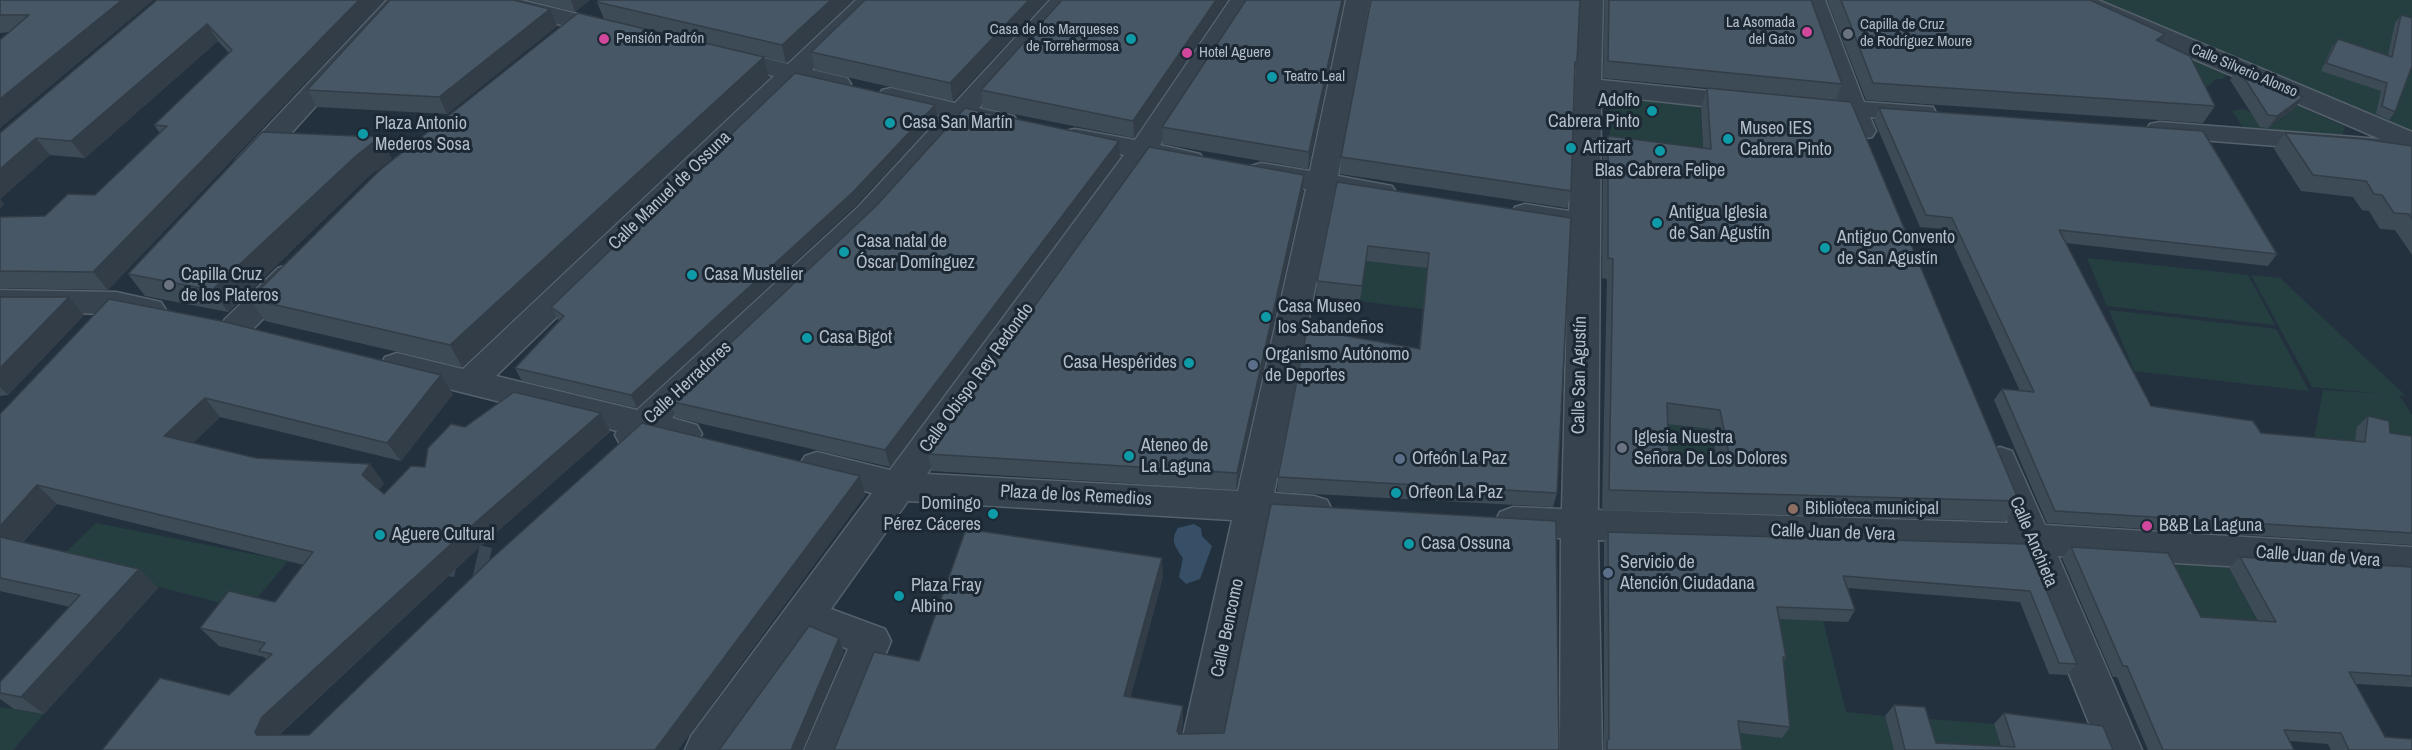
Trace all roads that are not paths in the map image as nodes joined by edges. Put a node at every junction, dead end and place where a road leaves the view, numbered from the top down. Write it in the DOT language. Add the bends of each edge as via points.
graph roads {
  1 [pos="400,0"];
  2 [pos="491,0"];
  3 [pos="870,0"];
  4 [pos="1063,0"];
  5 [pos="1242,0"];
  6 [pos="1358,0"];
  7 [pos="1591,0"];
  8 [pos="1813,0"];
  9 [pos="2077,0"];
  10 [pos="589,15"];
  11 [pos="634,36"];
  12 [pos="554,44"];
  13 [pos="702,52"];
  14 [pos="794,73"];
  15 [pos="1587,86"];
  16 [pos="1854,111"];
  17 [pos="961,113"];
  18 [pos="1951,115"];
  19 [pos="2356,119"];
  20 [pos="2138,128"];
  21 [pos="2366,145"];
  22 [pos="1142,151"];
  23 [pos="2411,151"];
  24 [pos="1872,154"];
  25 [pos="1322,183"];
  26 [pos="228,186"];
  27 [pos="1405,195"];
  28 [pos="1499,210"];
  29 [pos="1582,223"];
  30 [pos="304,259"];
  31 [pos="140,278"];
  32 [pos="0,301"];
  33 [pos="117,303"];
  34 [pos="236,327"];
  35 [pos="269,335"];
  36 [pos="86,336"];
  37 [pos="370,358"];
  38 [pos="470,382"];
  39 [pos="644,424"];
  40 [pos="1989,437"];
  41 [pos="713,441"];
  42 [pos="609,456"];
  43 [pos="783,458"];
  44 [pos="899,486"];
  45 [pos="1254,507"];
  46 [pos="1347,512"];
  47 [pos="1486,520"];
  48 [pos="1578,526"];
  49 [pos="2032,539"];
  50 [pos="2412,562"];
  51 [pos="803,615"];
  52 [pos="706,750"];
  53 [pos="825,750"];
  54 [pos="1201,750"];
  55 [pos="1581,750"];
  56 [pos="2121,750"];
  1 -- 26 [label="street"];
  2 -- 10 [label="street"];
  3 -- 14 [label="street, Calle Manuel de Ossuna"];
  4 -- 17 [label="street, Calle Herradores"];
  5 -- 22 [label="street, Calle Obispo Rey Redondo"];
  6 -- 25 [label="street, Calle Bencomo"];
  7 -- 15 [label="street, Calle San Agustín"];
  8 -- 16 [label="street"];
  9 -- 19 [label="street, Calle Silverio Alonso"];
  10 -- 11 [label="street"];
  10 -- 12 [label="street"];
  13 -- 14 [label="street"];
  14 -- 17 [label="street"];
  14 -- 38 [label="street, Calle Manuel de Ossuna"];
  15 -- 16 [label="street"];
  15 -- 29 [label="street, Calle San Agustín"];
  16 -- 18 [label="street"];
  16 -- 24 [label="street"];
  17 -- 22 [label="street"];
  17 -- 39 [label="street, Calle Herradores" via="868,214"];
  19 -- 21 [label="street"];
  19 -- 23 [label="street, Calle Silverio Alonso"];
  20 -- 21 [label="street"];
  21 -- 23 [label="street"];
  22 -- 25 [label="street"];
  22 -- 44 [label="street, Calle Obispo Rey Redondo"];
  25 -- 27 [label="street"];
  25 -- 45 [label="street, Calle Bencomo"];
  28 -- 29 [label="street"];
  29 -- 48 [label="street, Calle San Agustín"];
  30 -- 34 [label="street"];
  31 -- 33 [label="street"];
  32 -- 33 [label="street"];
  33 -- 34 [label="street"];
  33 -- 36 [label="street"];
  34 -- 35 [label="street"];
  37 -- 38 [label="street"];
  38 -- 39 [label="street"];
  39 -- 41 [label="street"];
  39 -- 42 [label="street, Calle Herradores"];
  40 -- 49 [label="street, Calle Anchieta"];
  43 -- 44 [label="street, Plaza de los Remedios"];
  44 -- 45 [label="street, Plaza de los Remedios"];
  44 -- 51 [label="street, Calle Obispo Rey Redondo"];
  45 -- 46 [label="street"];
  45 -- 54 [label="street, Calle Bencomo"];
  47 -- 48 [label="street, Calle Juan de Vera"];
  48 -- 49 [label="street, Calle Juan de Vera"];
  48 -- 55 [label="street, Calle San Agustín"];
  49 -- 50 [label="street, Calle Juan de Vera"];
  49 -- 56 [label="street, Calle Anchieta"];
  51 -- 52 [label="street, Calle Obispo Rey Redondo"];
  51 -- 53 [label="street" via="871,641"];
}
